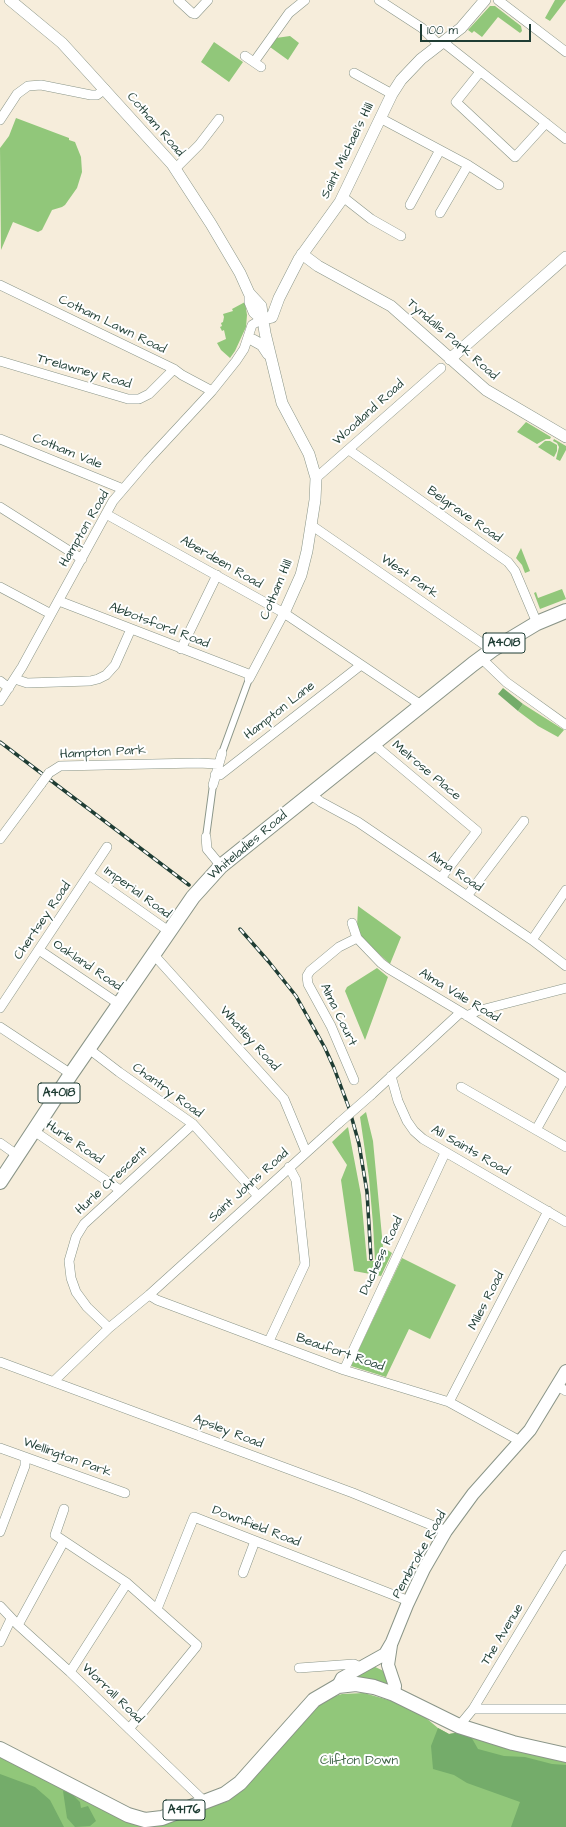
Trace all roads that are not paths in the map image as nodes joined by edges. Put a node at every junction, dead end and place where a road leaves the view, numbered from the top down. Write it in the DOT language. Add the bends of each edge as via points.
graph roads {
  1 [pos="10,0"];
  2 [pos="178,0"];
  3 [pos="208,0"];
  4 [pos="305,0"];
  5 [pos="379,0"];
  6 [pos="485,0"];
  7 [pos="498,0"];
  8 [pos="441,43"];
  9 [pos="566,52"];
  10 [pos="245,56"];
  11 [pos="480,72"];
  12 [pos="354,73"];
  13 [pos="105,89"];
  14 [pos="392,94"];
  15 [pos="380,118"];
  16 [pos="0,120"];
  17 [pos="218,123"];
  18 [pos="546,123"];
  19 [pos="566,139"];
  20 [pos="440,150"];
  21 [pos="468,165"];
  22 [pos="175,169"];
  23 [pos="499,185"];
  24 [pos="343,197"];
  25 [pos="410,205"];
  26 [pos="440,213"];
  27 [pos="401,236"];
  28 [pos="300,256"];
  29 [pos="564,263"];
  30 [pos="0,284"];
  31 [pos="262,319"];
  32 [pos="253,340"];
  33 [pos="244,349"];
  34 [pos="450,359"];
  35 [pos="0,361"];
  36 [pos="271,362"];
  37 [pos="441,368"];
  38 [pos="174,369"];
  39 [pos="212,391"];
  40 [pos="566,437"];
  41 [pos="0,439"];
  42 [pos="349,450"];
  43 [pos="316,478"];
  44 [pos="123,489"];
  45 [pos="0,507"];
  46 [pos="106,514"];
  47 [pos="311,525"];
  48 [pos="82,559"];
  49 [pos="217,575"];
  50 [pos="0,587"];
  51 [pos="59,601"];
  52 [pos="566,611"];
  53 [pos="284,613"];
  54 [pos="51,614"];
  55 [pos="537,623"];
  56 [pos="131,629"];
  57 [pos="181,649"];
  58 [pos="492,650"];
  59 [pos="481,658"];
  60 [pos="361,665"];
  61 [pos="250,677"];
  62 [pos="15,679"];
  63 [pos="0,681"];
  64 [pos="9,688"];
  65 [pos="0,700"];
  66 [pos="421,705"];
  67 [pos="566,726"];
  68 [pos="372,743"];
  69 [pos="222,753"];
  70 [pos="218,764"];
  71 [pos="215,775"];
  72 [pos="213,785"];
  73 [pos="313,791"];
  74 [pos="524,822"];
  75 [pos="206,837"];
  76 [pos="0,839"];
  77 [pos="107,847"];
  78 [pos="221,866"];
  79 [pos="89,874"];
  80 [pos="441,878"];
  81 [pos="566,890"];
  82 [pos="466,896"];
  83 [pos="352,923"];
  84 [pos="170,932"];
  85 [pos="357,938"];
  86 [pos="532,940"];
  87 [pos="39,950"];
  88 [pos="154,955"];
  89 [pos="566,966"];
  90 [pos="566,988"];
  91 [pos="119,1004"];
  92 [pos="0,1008"];
  93 [pos="464,1014"];
  94 [pos="0,1027"];
  95 [pos="89,1049"];
  96 [pos="71,1074"];
  97 [pos="390,1076"];
  98 [pos="565,1078"];
  99 [pos="354,1080"];
  100 [pos="461,1088"];
  101 [pos="193,1124"];
  102 [pos="536,1130"];
  103 [pos="34,1131"];
  104 [pos="0,1143"];
  105 [pos="566,1148"];
  106 [pos="306,1152"];
  107 [pos="445,1153"];
  108 [pos="17,1156"];
  109 [pos="290,1167"];
  110 [pos="0,1182"];
  111 [pos="120,1190"];
  112 [pos="257,1195"];
  113 [pos="548,1211"];
  114 [pos="566,1222"];
  115 [pos="149,1295"];
  116 [pos="109,1328"];
  117 [pos="269,1341"];
  118 [pos="0,1362"];
  119 [pos="344,1370"];
  120 [pos="566,1371"];
  121 [pos="54,1381"];
  122 [pos="562,1389"];
  123 [pos="449,1402"];
  124 [pos="520,1441"];
  125 [pos="0,1448"];
  126 [pos="25,1457"];
  127 [pos="125,1493"];
  128 [pos="64,1509"];
  129 [pos="3,1512"];
  130 [pos="446,1531"];
  131 [pos="0,1532"];
  132 [pos="64,1541"];
  133 [pos="255,1541"];
  134 [pos="566,1555"];
  135 [pos="243,1573"];
  136 [pos="127,1584"];
  137 [pos="409,1601"];
  138 [pos="0,1606"];
  139 [pos="157,1608"];
  140 [pos="15,1622"];
  141 [pos="0,1642"];
  142 [pos="392,1642"];
  143 [pos="360,1667"];
  144 [pos="299,1668"];
  145 [pos="70,1672"];
  146 [pos="338,1686"];
  147 [pos="394,1694"];
  148 [pos="566,1708"];
  149 [pos="473,1709"];
  150 [pos="459,1726"];
  151 [pos="129,1729"];
  152 [pos="0,1749"];
  153 [pos="566,1755"];
  154 [pos="205,1802"];
  1 -- 13 [label="street, Cotham Road" via="62,43"];
  2 -- 3 [label="street" via="195,14"];
  4 -- 10 [label="street" via="289,13 258,64"];
  5 -- 8 [label="street"];
  6 -- 8 [label="street, Saint Michael's Hill" via="465,24"];
  7 -- 9 [label="street"];
  8 -- 11 [label="street"];
  8 -- 14 [label="street, Saint Michael's Hill" via="410,69"];
  11 -- 18 [label="street"];
  11 -- 18 [label="street" via="456,102 515,157"];
  12 -- 14 [label="street"];
  13 -- 16 [label="street" via="97,95 91,95 41,85 28,86 17,94"];
  13 -- 22 [label="street, Cotham Road"];
  14 -- 15 [label="street, Saint Michael's Hill"];
  15 -- 20 [label="street"];
  15 -- 24 [label="street, Saint Michael's Hill"];
  17 -- 22 [label="street"];
  18 -- 19 [label="street"];
  20 -- 21 [label="street"];
  20 -- 25 [label="street"];
  21 -- 23 [label="street"];
  21 -- 26 [label="street"];
  22 -- 31 [label="street, Cotham Road" via="212,224 250,293 261,306"];
  24 -- 27 [label="street" via="371,219"];
  24 -- 28 [label="street, Saint Michael's Hill"];
  28 -- 31 [label="street, Saint Michael's Hill" via="272,316"];
  28 -- 34 [label="street, Tyndalls Park Road" via="312,265 393,307"];
  29 -- 34 [label="street"];
  30 -- 38 [label="street, Cotham Lawn Road"];
  31 -- 32 [label="street, Hampton Road" via="259,333"];
  31 -- 33 [label="street, Hampton Road" via="252,325"];
  31 -- 36 [label="street, Cotham Hill"];
  32 -- 33 [label="street, Hampton Road"];
  32 -- 36 [label="street" via="262,344"];
  33 -- 39 [label="street, Hampton Road"];
  34 -- 40 [label="street, Tyndalls Park Road" via="486,390"];
  35 -- 38 [label="street, Trelawney Road" via="128,399 139,399 149,394"];
  36 -- 43 [label="street, Cotham Hill" via="282,404 308,454"];
  37 -- 42 [label="street, Woodland Road"];
  38 -- 39 [label="street, Cotham Lawn Road"];
  39 -- 44 [label="street, Hampton Road"];
  41 -- 44 [label="street, Cotham Vale"];
  42 -- 43 [label="street, Woodland Road"];
  42 -- 55 [label="street, Belgrave Road" via="508,562 515,571"];
  43 -- 47 [label="street, Cotham Hill"];
  44 -- 46 [label="street, Hampton Road"];
  45 -- 48 [label="street"];
  46 -- 48 [label="street, Hampton Road"];
  46 -- 49 [label="street, Aberdeen Road"];
  47 -- 53 [label="street, Cotham Hill" via="301,575"];
  47 -- 58 [label="street, West Park"];
  48 -- 51 [label="street, Hampton Road"];
  49 -- 53 [label="street, Aberdeen Road"];
  49 -- 57 [label="street"];
  50 -- 54 [label="street"];
  51 -- 54 [label="street, Hampton Road"];
  51 -- 56 [label="street, Abbotsford Road"];
  52 -- 55 [label="main road, Whiteladies Road / A4018"];
  53 -- 60 [label="street, Aberdeen Road"];
  53 -- 61 [label="street, Cotham Hill"];
  54 -- 62 [label="street, Hampton Road"];
  55 -- 58 [label="main road, Whiteladies Road / A4018"];
  56 -- 57 [label="street, Abbotsford Road"];
  56 -- 62 [label="street" via="115,665 98,679 26,683"];
  57 -- 61 [label="street, Abbotsford Road"];
  58 -- 59 [label="main road, Whiteladies Road / A4018"];
  59 -- 66 [label="main road, Whiteladies Road / A4018"];
  59 -- 67 [label="street" via="506,682"];
  60 -- 66 [label="street, Aberdeen Road"];
  60 -- 71 [label="street, Hampton Lane" via="220,775"];
  61 -- 69 [label="street, Cotham Hill"];
  62 -- 64 [label="street, Hampton Road"];
  63 -- 64 [label="street"];
  64 -- 65 [label="street, Hampton Road"];
  66 -- 68 [label="main road, Whiteladies Road / A4018"];
  68 -- 73 [label="main road, Whiteladies Road / A4018"];
  68 -- 80 [label="street, Melrose Place" via="477,831"];
  69 -- 70 [label="street, Cotham Hill"];
  70 -- 71 [label="street, Cotham Hill"];
  70 -- 76 [label="street, Hampton Park, bridge" via="60,766 49,773"];
  71 -- 72 [label="street, Cotham Hill"];
  72 -- 75 [label="street, Cotham Hill"];
  73 -- 78 [label="main road, Whiteladies Road / A4018"];
  73 -- 80 [label="street, Alma Road" via="327,804"];
  74 -- 82 [label="street"];
  75 -- 78 [label="street, Cotham Hill" via="207,849"];
  77 -- 79 [label="street, Chertsey Road"];
  78 -- 84 [label="main road, Whiteladies Road / A4018" via="193,897"];
  79 -- 84 [label="street, Imperial Road"];
  79 -- 87 [label="street, Chertsey Road"];
  80 -- 82 [label="street, Alma Road"];
  81 -- 86 [label="street"];
  82 -- 86 [label="street, Alma Road"];
  83 -- 85 [label="street, Alma Vale Road"];
  84 -- 88 [label="main road, Whiteladies Road / A4018"];
  85 -- 93 [label="street, Alma Vale Road" via="389,969"];
  85 -- 99 [label="street, Alma Court" via="339,947 307,976 308,984 331,1026"];
  86 -- 89 [label="street, Alma Road"];
  87 -- 91 [label="street, Oakland Road"];
  87 -- 92 [label="street, Chertsey Road"];
  88 -- 91 [label="main road, Whiteladies Road / A4018"];
  88 -- 106 [label="street, Whatley Road" via="284,1099"];
  90 -- 93 [label="street, Saint Johns Road"];
  91 -- 95 [label="main road, Whiteladies Road / A4018"];
  93 -- 97 [label="street, Saint Johns Road"];
  93 -- 98 [label="street, Alma Vale Road"];
  94 -- 96 [label="street"];
  95 -- 96 [label="main road, Whiteladies Road / A4018"];
  95 -- 101 [label="street, Chantry Road"];
  96 -- 103 [label="main road, Whiteladies Road / A4018"];
  97 -- 106 [label="street, Saint Johns Road, bridge"];
  97 -- 107 [label="street, All Saints Road" via="398,1101 414,1131"];
  98 -- 102 [label="street"];
  100 -- 102 [label="street"];
  101 -- 111 [label="street, Hurle Crescent"];
  101 -- 112 [label="street, Chantry Road"];
  102 -- 105 [label="street"];
  103 -- 108 [label="main road, Whiteladies Road / A4018"];
  103 -- 111 [label="street, Hurle Road"];
  104 -- 108 [label="street"];
  106 -- 109 [label="street, Saint Johns Road"];
  107 -- 113 [label="street, All Saints Road"];
  107 -- 119 [label="street, Duchess Road"];
  108 -- 110 [label="main road, Whiteladies Road / A4018"];
  109 -- 112 [label="street, Saint Johns Road"];
  109 -- 117 [label="street" via="296,1180 305,1264"];
  111 -- 116 [label="street, Hurle Crescent" via="84,1224 76,1237 69,1261 76,1292 86,1307"];
  112 -- 115 [label="street, Saint Johns Road"];
  113 -- 114 [label="street, All Saints Road"];
  113 -- 123 [label="street, Miles Road"];
  115 -- 116 [label="street, Saint Johns Road"];
  115 -- 117 [label="street, Beaufort Road"];
  116 -- 121 [label="street, Saint Johns Road"];
  117 -- 119 [label="street, Beaufort Road"];
  118 -- 121 [label="street, Apsley Road"];
  119 -- 123 [label="street, Beaufort Road"];
  120 -- 122 [label="main road, Pembroke Road"];
  121 -- 130 [label="street, Apsley Road" via="353,1493"];
  122 -- 124 [label="main road, Pembroke Road"];
  123 -- 124 [label="street, Beaufort Road"];
  124 -- 130 [label="main road, Pembroke Road" via="473,1494"];
  125 -- 126 [label="street, Wellington Park"];
  126 -- 127 [label="street, Wellington Park"];
  126 -- 129 [label="street" via="25,1466"];
  128 -- 132 [label="street" via="55,1535"];
  129 -- 131 [label="street"];
  130 -- 137 [label="main road, Pembroke Road"];
  132 -- 136 [label="street"];
  132 -- 140 [label="street"];
  133 -- 135 [label="street"];
  133 -- 137 [label="street, Downfield Road"];
  133 -- 139 [label="street, Downfield Road" via="194,1517"];
  134 -- 149 [label="street, The Avenue"];
  136 -- 139 [label="street"];
  136 -- 145 [label="street"];
  137 -- 142 [label="main road, Pembroke Road"];
  138 -- 140 [label="street, Worrall Road"];
  139 -- 151 [label="street" via="197,1644"];
  140 -- 141 [label="street"];
  140 -- 145 [label="street, Worrall Road"];
  142 -- 143 [label="main road, Pembroke Road" via="385,1654"];
  142 -- 147 [label="main road" via="388,1666 395,1686"];
  143 -- 144 [label="street" via="354,1664"];
  143 -- 146 [label="main road, Pembroke Road" via="342,1678"];
  145 -- 151 [label="street, Worrall Road"];
  146 -- 147 [label="main road, A4176" via="356,1684"];
  146 -- 154 [label="main road, A4176" via="314,1700 240,1783 225,1794"];
  147 -- 150 [label="main road, A4176"];
  148 -- 149 [label="street"];
  149 -- 150 [label="street, The Avenue"];
  150 -- 153 [label="main road, A4176" via="513,1743"];
  151 -- 154 [label="street, Worrall Road"];
  152 -- 154 [label="main road, A4176" via="134,1817 145,1820 158,1819"];
}
